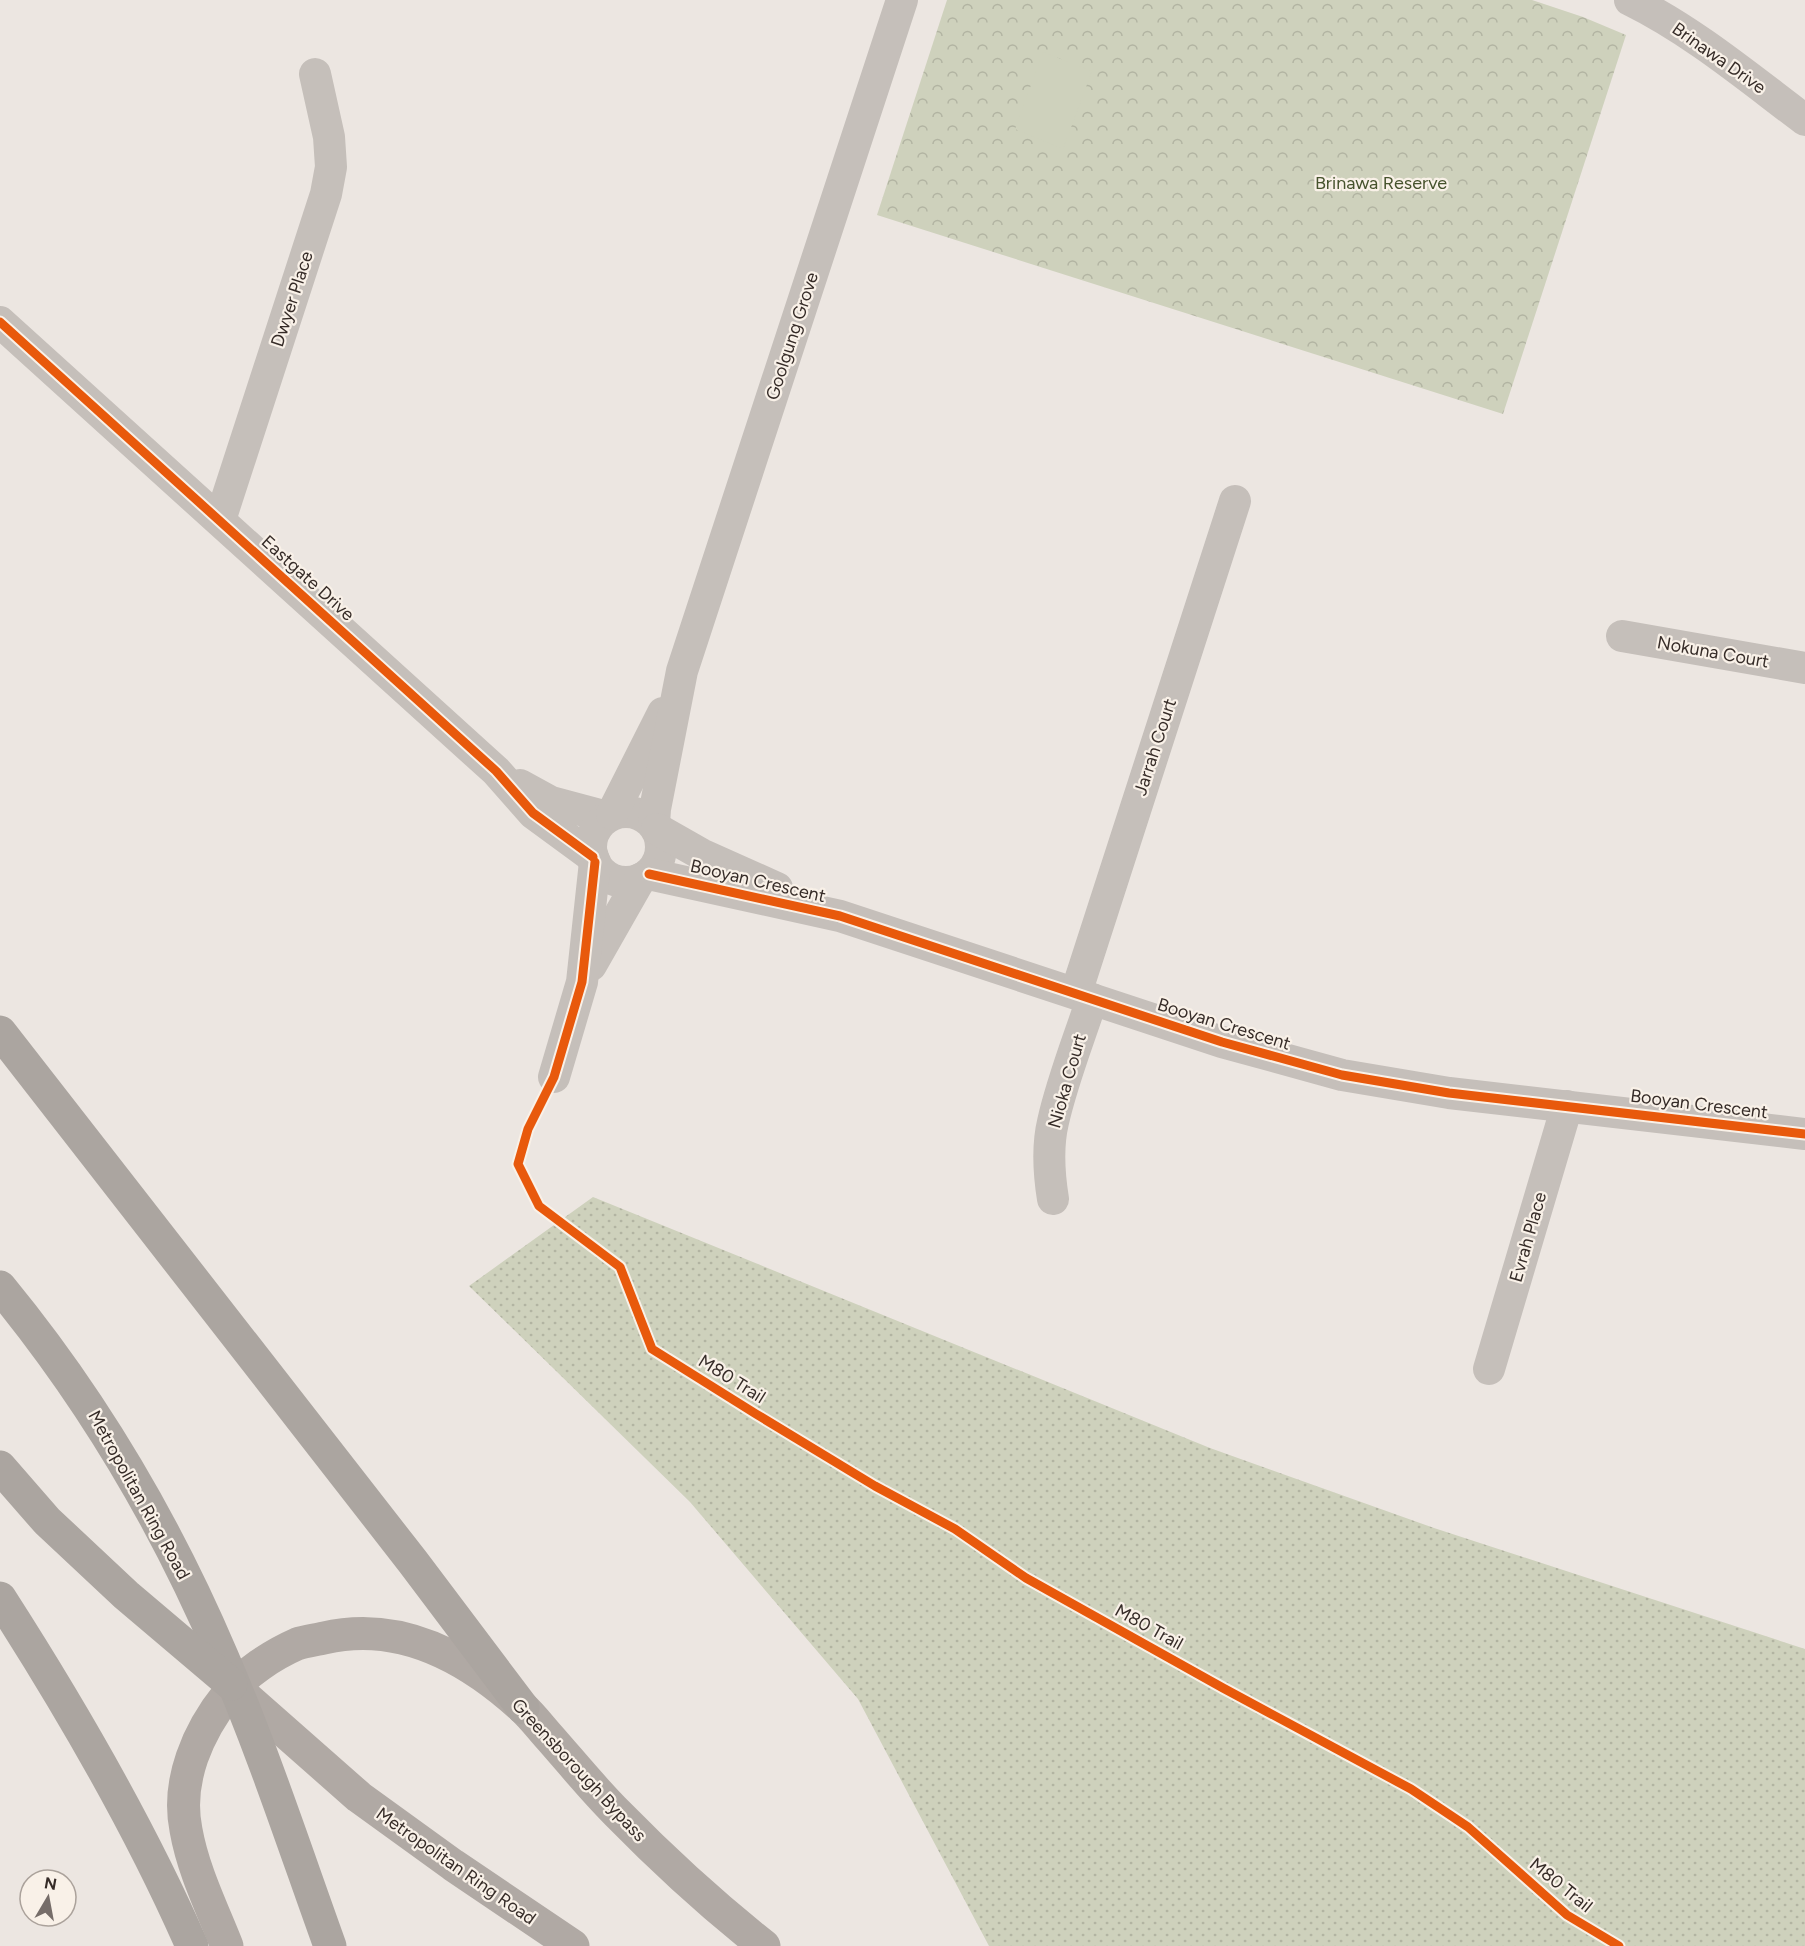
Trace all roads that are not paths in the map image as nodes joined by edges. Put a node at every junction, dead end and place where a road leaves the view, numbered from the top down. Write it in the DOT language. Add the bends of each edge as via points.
graph roads {
  1 [pos="902,0"];
  2 [pos="1630,0"];
  3 [pos="315,74"];
  4 [pos="1805,120"];
  5 [pos="0,322"];
  6 [pos="1235,501"];
  7 [pos="220,520"];
  8 [pos="1622,636"];
  9 [pos="1805,669"];
  10 [pos="682,671"];
  11 [pos="496,771"];
  12 [pos="610,815"];
  13 [pos="656,827"];
  14 [pos="594,860"];
  15 [pos="644,877"];
  16 [pos="840,916"];
  17 [pos="582,982"];
  18 [pos="1084,996"];
  19 [pos="0,1032"];
  20 [pos="554,1077"];
  21 [pos="1567,1106"];
  22 [pos="1805,1134"];
  23 [pos="1053,1199"];
  24 [pos="0,1287"];
  25 [pos="1489,1369"];
  26 [pos="0,1467"];
  27 [pos="0,1598"];
  28 [pos="234,1687"];
  29 [pos="523,1708"];
  30 [pos="192,1946"];
  31 [pos="227,1946"];
  32 [pos="330,1946"];
  33 [pos="573,1946"];
  34 [pos="764,1946"];
  1 -- 10 [label="street, Goolgung Grove"];
  2 -- 4 [label="street, Brinawa Drive" via="1688,35"];
  3 -- 7 [label="street, Dwyer Place" via="329,137 331,167 326,194"];
  5 -- 7 [label="street, Eastgate Drive"];
  6 -- 18 [label="street, Jarrah Court"];
  7 -- 11 [label="street, Eastgate Drive"];
  8 -- 9 [label="street, Nokuna Court"];
  10 -- 12 [label="street, Goolgung Grove"];
  10 -- 13 [label="street, Goolgung Grove" via="655,809"];
  11 -- 12 [label="street, Eastgate Drive" via="551,802"];
  11 -- 14 [label="street, Eastgate Drive" via="533,813"];
  12 -- 13 [label="street" via="635,812"];
  12 -- 14 [label="street" via="595,830 591,848"];
  13 -- 15 [label="street" via="661,838 660,858"];
  13 -- 16 [label="street, Booyan Crescent" via="701,854"];
  14 -- 15 [label="street" via="609,878 619,881"];
  14 -- 17 [label="street"];
  15 -- 16 [label="street, Booyan Crescent"];
  15 -- 17 [label="street"];
  16 -- 18 [label="street, Booyan Crescent"];
  17 -- 20 [label="street"];
  18 -- 21 [label="street, Booyan Crescent" via="1222,1042 1342,1076"];
  18 -- 23 [label="street, Nioka Court" via="1053,1123 1049,1162"];
  19 -- 29 [label="highway"];
  21 -- 22 [label="street, Booyan Crescent"];
  21 -- 25 [label="street, Evrah Place"];
  24 -- 28 [label="highway, Metropolitan Ring Road" via="112,1440 190,1584"];
  26 -- 28 [label="highway, Metropolitan Ring Road" via="47,1521"];
  27 -- 30 [label="highway" via="114,1787"];
  28 -- 29 [label="highway, Greensborough Bypass" via="297,1644 337,1635 377,1633 416,1641 453,1655"];
  28 -- 31 [label="highway, Greensborough Bypass" via="200,1735 190,1762 184,1808 192,1856"];
  28 -- 32 [label="highway, Metropolitan Ring Road"];
  28 -- 33 [label="highway, Metropolitan Ring Road" via="359,1797"];
  29 -- 34 [label="highway, Greensborough Bypass" via="663,1860"];
}
